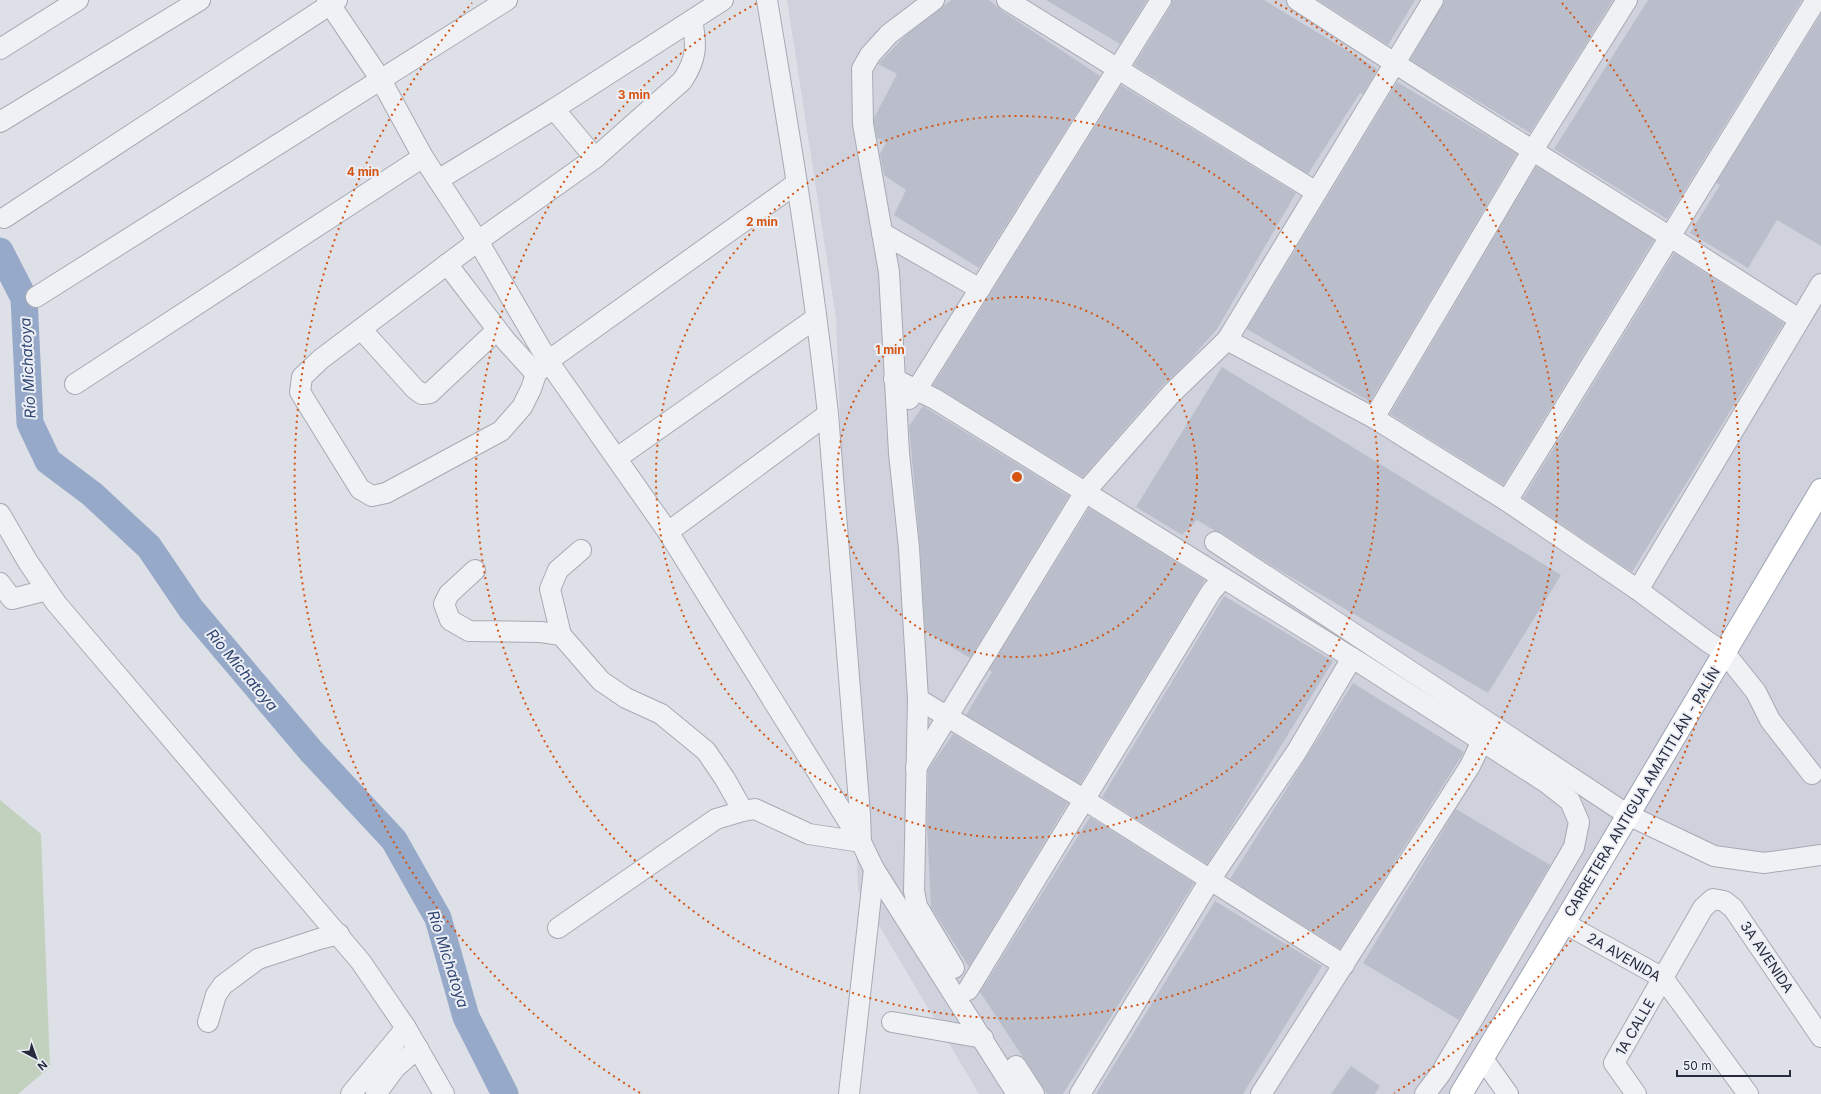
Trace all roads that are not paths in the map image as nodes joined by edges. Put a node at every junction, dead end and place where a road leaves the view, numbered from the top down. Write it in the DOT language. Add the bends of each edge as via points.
graph roads {
  1 [pos="78,0"];
  2 [pos="200,0"];
  3 [pos="507,0"];
  4 [pos="723,0"];
  5 [pos="767,0"];
  6 [pos="934,0"];
  7 [pos="1007,0"];
  8 [pos="1161,0"];
  9 [pos="1297,0"];
  10 [pos="1433,0"];
  11 [pos="1627,0"];
  12 [pos="1816,0"];
  13 [pos="332,2"];
  14 [pos="692,20"];
  15 [pos="0,49"];
  16 [pos="1394,64"];
  17 [pos="1119,69"];
  18 [pos="381,80"];
  19 [pos="554,109"];
  20 [pos="0,122"];
  21 [pos="1533,150"];
  22 [pos="423,157"];
  23 [pos="595,158"];
  24 [pos="438,180"];
  25 [pos="797,183"];
  26 [pos="1318,190"];
  27 [pos="4,218"];
  28 [pos="882,233"];
  29 [pos="1669,236"];
  30 [pos="478,241"];
  31 [pos="447,264"];
  32 [pos="1821,284"];
  33 [pos="980,290"];
  34 [pos="36,297"];
  35 [pos="816,318"];
  36 [pos="1799,319"];
  37 [pos="361,329"];
  38 [pos="497,330"];
  39 [pos="1227,340"];
  40 [pos="542,367"];
  41 [pos="894,379"];
  42 [pos="75,384"];
  43 [pos="917,389"];
  44 [pos="828,414"];
  45 [pos="897,414"];
  46 [pos="1374,418"];
  47 [pos="617,458"];
  48 [pos="1821,490"];
  49 [pos="1085,492"];
  50 [pos="1507,501"];
  51 [pos="0,514"];
  52 [pos="668,532"];
  53 [pos="1215,542"];
  54 [pos="581,550"];
  55 [pos="475,570"];
  56 [pos="1223,578"];
  57 [pos="0,582"];
  58 [pos="46,590"];
  59 [pos="1638,590"];
  60 [pos="6,602"];
  61 [pos="560,635"];
  62 [pos="1724,652"];
  63 [pos="1352,658"];
  64 [pos="918,699"];
  65 [pos="948,718"];
  66 [pos="1482,741"];
  67 [pos="916,768"];
  68 [pos="1812,774"];
  69 [pos="1085,800"];
  70 [pos="743,811"];
  71 [pos="1628,815"];
  72 [pos="860,842"];
  73 [pos="1821,855"];
  74 [pos="874,869"];
  75 [pos="1210,880"];
  76 [pos="1703,908"];
  77 [pos="1564,923"];
  78 [pos="558,928"];
  79 [pos="338,934"];
  80 [pos="1344,965"];
  81 [pos="1663,978"];
  82 [pos="968,990"];
  83 [pos="208,1022"];
  84 [pos="892,1022"];
  85 [pos="406,1028"];
  86 [pos="1821,1036"];
  87 [pos="983,1038"];
  88 [pos="418,1048"];
  89 [pos="1483,1059"];
  90 [pos="351,1094"];
  91 [pos="376,1094"];
  92 [pos="444,1094"];
  93 [pos="849,1094"];
  94 [pos="1018,1094"];
  95 [pos="1034,1094"];
  96 [pos="1080,1094"];
  97 [pos="1261,1094"];
  98 [pos="1425,1094"];
  99 [pos="1461,1094"];
  100 [pos="1508,1094"];
  101 [pos="1636,1094"];
  102 [pos="1748,1094"];
  1 -- 15 [label="street"];
  2 -- 20 [label="street"];
  3 -- 18 [label="street"];
  4 -- 14 [label="street"];
  5 -- 25 [label="street"];
  6 -- 28 [label="street" via="889,34 870,54 862,69 863,124"];
  7 -- 17 [label="street"];
  8 -- 17 [label="street"];
  9 -- 16 [label="street"];
  10 -- 16 [label="street"];
  11 -- 21 [label="street"];
  12 -- 29 [label="street"];
  13 -- 18 [label="street"];
  13 -- 27 [label="street"];
  14 -- 19 [label="street"];
  14 -- 23 [label="street" via="696,41 695,54 691,68 682,81"];
  16 -- 21 [label="street"];
  16 -- 26 [label="street"];
  17 -- 26 [label="street" via="1308,187"];
  17 -- 33 [label="street"];
  18 -- 22 [label="street"];
  18 -- 34 [label="street"];
  19 -- 23 [label="street"];
  19 -- 24 [label="street"];
  21 -- 29 [label="street"];
  21 -- 46 [label="street"];
  22 -- 24 [label="street"];
  22 -- 42 [label="street"];
  23 -- 30 [label="street"];
  24 -- 30 [label="street"];
  25 -- 35 [label="street"];
  25 -- 40 [label="street"];
  26 -- 39 [label="street"];
  28 -- 33 [label="street"];
  28 -- 41 [label="street" via="889,272"];
  29 -- 36 [label="street"];
  29 -- 50 [label="street"];
  30 -- 31 [label="street"];
  30 -- 40 [label="street"];
  31 -- 37 [label="street"];
  31 -- 38 [label="street"];
  32 -- 36 [label="street"];
  33 -- 43 [label="street"];
  35 -- 44 [label="street"];
  35 -- 47 [label="street"];
  36 -- 59 [label="street"];
  37 -- 38 [label="street" via="422,394 430,393"];
  37 -- 40 [label="street" via="302,377 300,392 360,488 372,496 386,493 502,431 522,407"];
  38 -- 40 [label="street"];
  39 -- 46 [label="street"];
  39 -- 49 [label="street" via="1172,394"];
  40 -- 47 [label="street"];
  41 -- 43 [label="street"];
  41 -- 45 [label="street"];
  43 -- 45 [label="street"];
  43 -- 49 [label="street"];
  44 -- 52 [label="street"];
  44 -- 72 [label="street" via="860,807"];
  45 -- 64 [label="street" via="909,548"];
  46 -- 50 [label="street"];
  47 -- 52 [label="street"];
  48 -- 62 [label="main road, CARRETERA ANTIGUA AMATITLÁN - PALÍN"];
  49 -- 56 [label="street"];
  49 -- 65 [label="street"];
  50 -- 59 [label="street"];
  51 -- 58 [label="street"];
  52 -- 72 [label="street"];
  53 -- 71 [label="street"];
  54 -- 61 [label="street" via="558,570 550,589"];
  55 -- 61 [label="street" via="449,594 444,604 450,620 469,631 541,632"];
  56 -- 63 [label="street"];
  56 -- 69 [label="street"];
  57 -- 60 [label="street"];
  58 -- 60 [label="street"];
  58 -- 79 [label="street"];
  59 -- 62 [label="street"];
  61 -- 70 [label="street" via="601,681 626,698 661,714 706,750"];
  62 -- 68 [label="street" via="1756,692 1770,720"];
  62 -- 71 [label="main road, CARRETERA ANTIGUA AMATITLÁN - PALÍN"];
  63 -- 66 [label="street"];
  63 -- 75 [label="street" via="1297,751"];
  64 -- 65 [label="street"];
  64 -- 67 [label="street"];
  65 -- 67 [label="street"];
  65 -- 69 [label="street"];
  66 -- 80 [label="street" via="1470,766"];
  66 -- 98 [label="street" via="1570,801 1579,822 1574,847 1441,1073"];
  67 -- 82 [label="street" via="914,891 917,906"];
  69 -- 75 [label="street"];
  69 -- 82 [label="street"];
  70 -- 72 [label="street" via="755,809 809,834"];
  70 -- 78 [label="street" via="716,819"];
  71 -- 73 [label="street" via="1714,856 1764,863"];
  71 -- 77 [label="main road, CARRETERA ANTIGUA AMATITLÁN - PALÍN"];
  72 -- 74 [label="street"];
  74 -- 87 [label="street"];
  74 -- 93 [label="street"];
  75 -- 80 [label="street"];
  75 -- 96 [label="street"];
  76 -- 81 [label="street, 1A CALLE"];
  76 -- 86 [label="street, 3A AVENIDA" via="1717,898 1724,900 1733,908"];
  77 -- 81 [label="street, 2A AVENIDA"];
  77 -- 89 [label="main road, CARRETERA ANTIGUA AMATITLÁN - PALÍN"];
  79 -- 83 [label="street" via="258,959 223,985 216,995"];
  79 -- 85 [label="street" via="361,962"];
  80 -- 97 [label="street"];
  81 -- 101 [label="street, 1A CALLE" via="1614,1063"];
  81 -- 102 [label="street, 2A AVENIDA"];
  82 -- 95 [label="street"];
  84 -- 87 [label="street"];
  85 -- 88 [label="street"];
  85 -- 90 [label="street"];
  87 -- 94 [label="street"];
  88 -- 91 [label="street" via="395,1068"];
  88 -- 92 [label="street"];
  89 -- 99 [label="main road, CARRETERA ANTIGUA AMATITLÁN - PALÍN"];
  89 -- 100 [label="street"];
}
